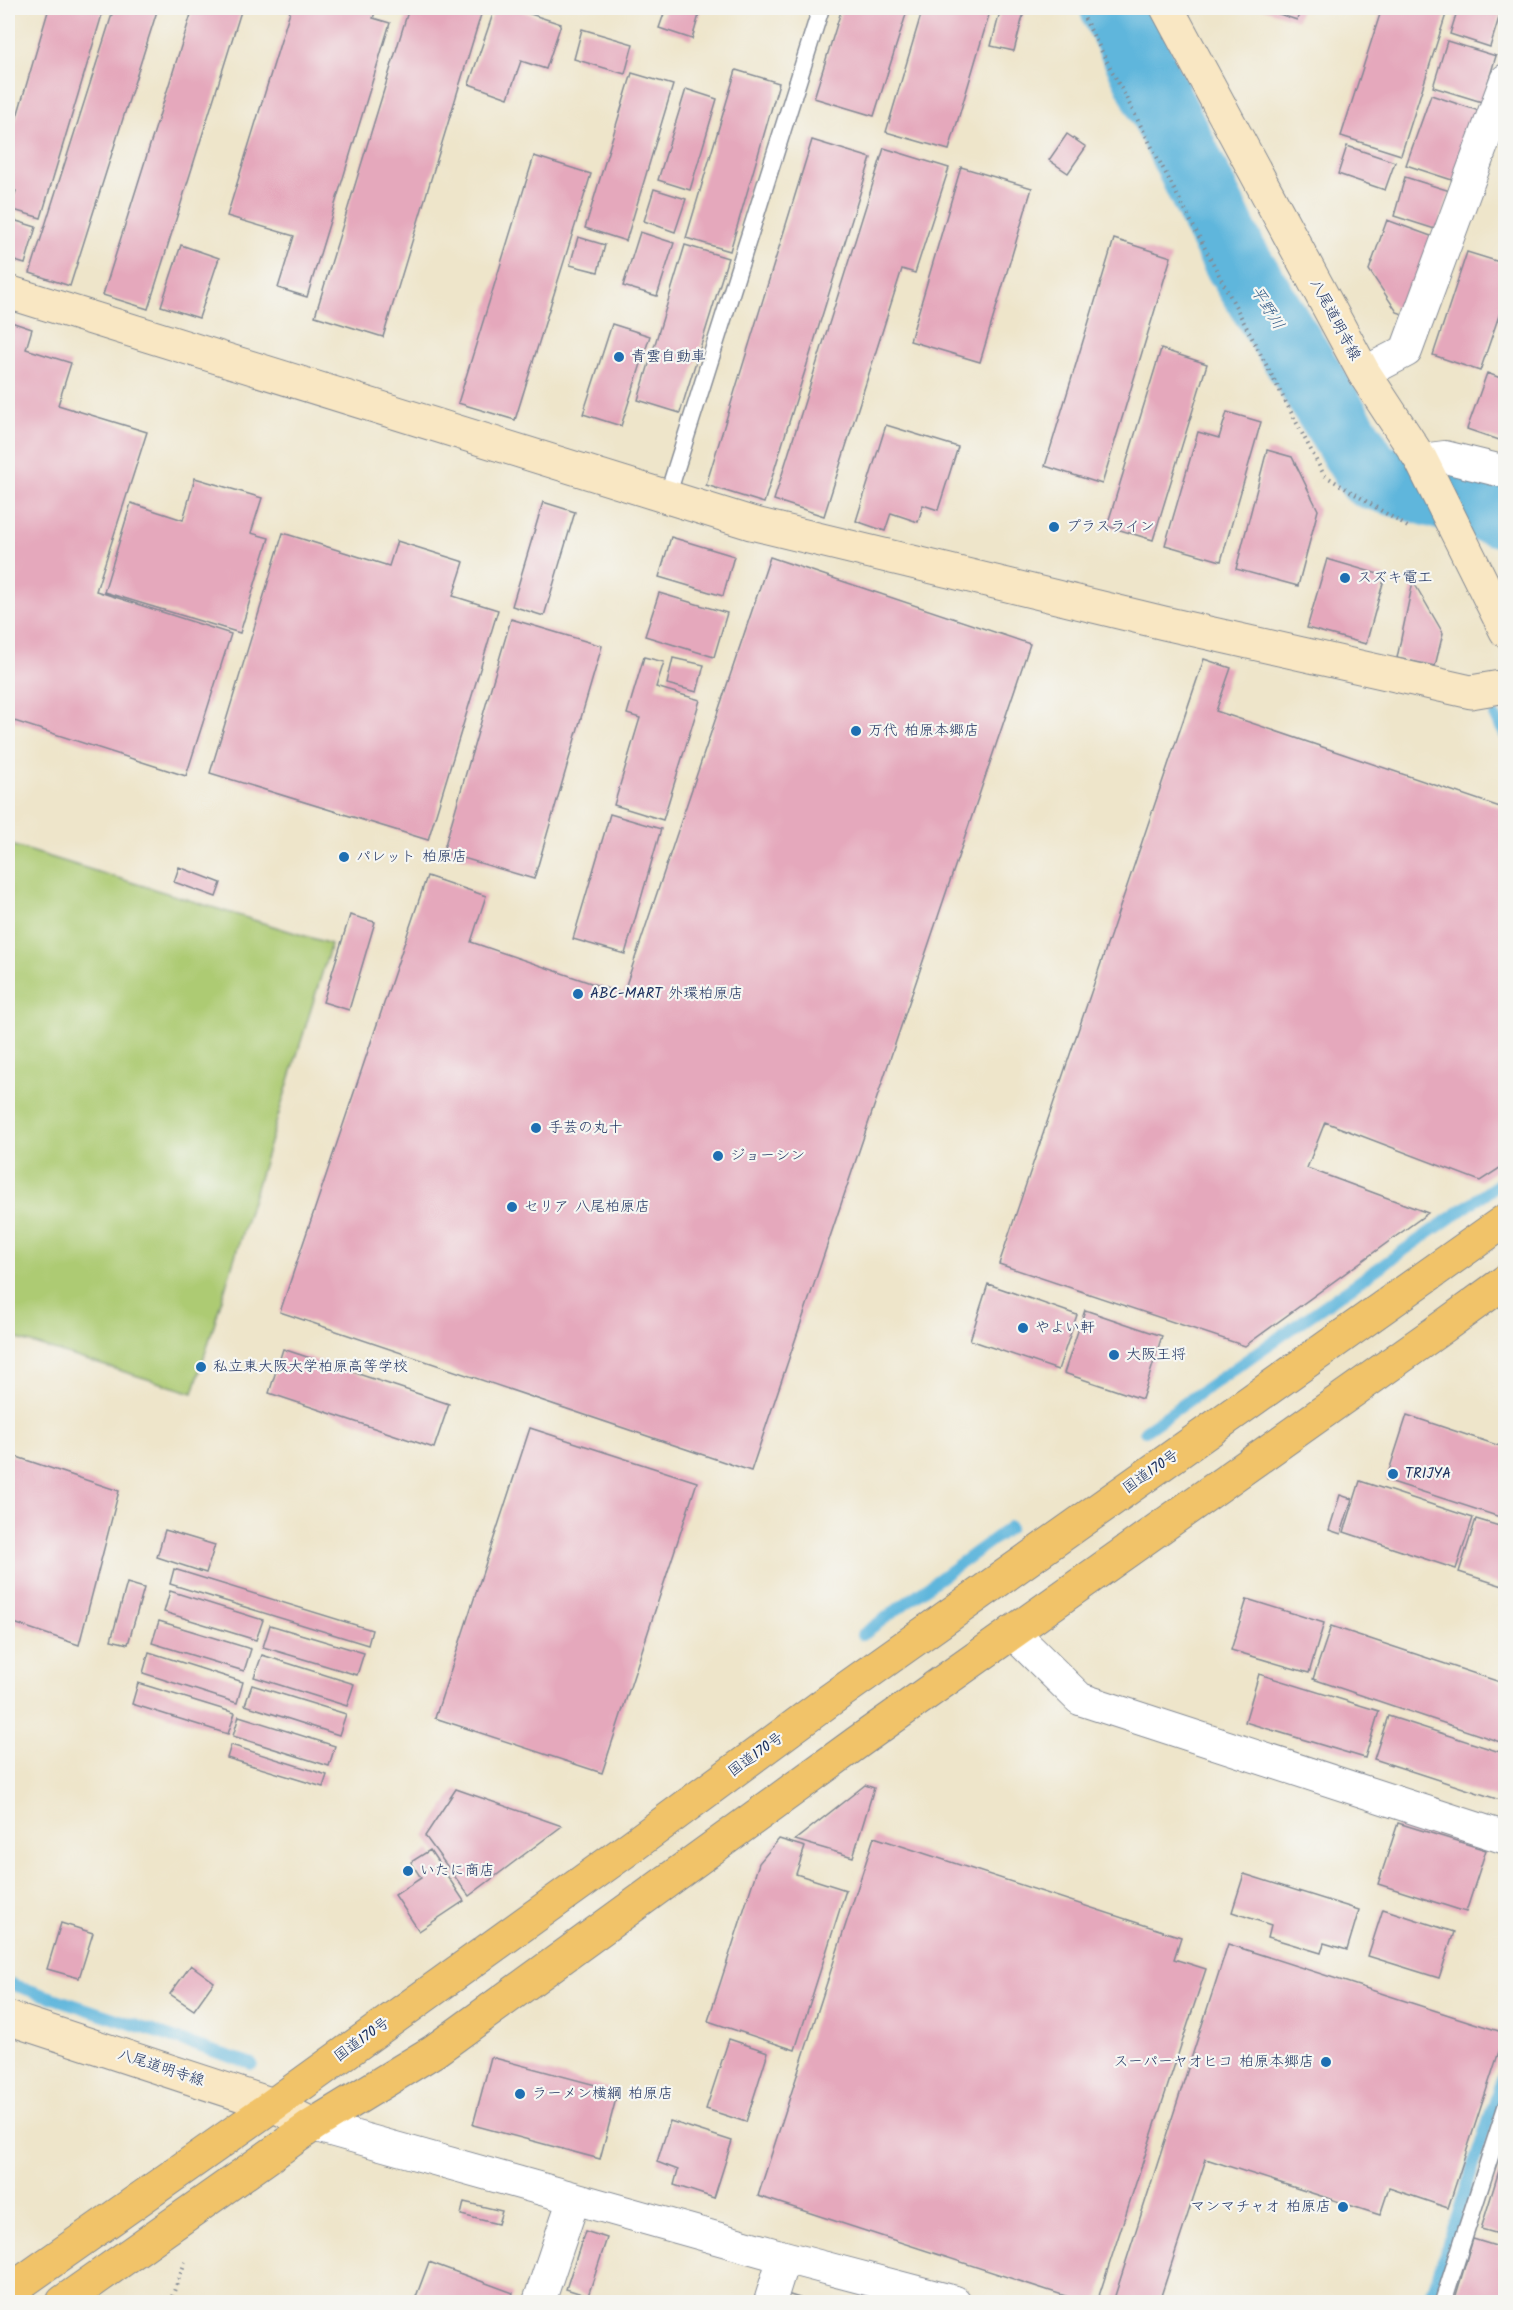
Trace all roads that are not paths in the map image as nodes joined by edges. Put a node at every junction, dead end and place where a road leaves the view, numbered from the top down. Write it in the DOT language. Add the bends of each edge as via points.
graph roads {
  1 [pos="821,8"];
  2 [pos="1167,8"];
  3 [pos="1506,80"];
  4 [pos="8,292"];
  5 [pos="1364,373"];
  6 [pos="1420,460"];
  7 [pos="1506,472"];
  8 [pos="667,497"];
  9 [pos="1506,631"];
  10 [pos="1506,686"];
  11 [pos="1506,1220"];
  12 [pos="1506,1281"];
  13 [pos="1012,1632"];
  14 [pos="1506,1838"];
  15 [pos="8,2018"];
  16 [pos="273,2105"];
  17 [pos="1506,2107"];
  18 [pos="313,2125"];
  19 [pos="574,2198"];
  20 [pos="784,2257"];
  21 [pos="8,2292"];
  22 [pos="63,2302"];
  23 [pos="539,2302"];
  24 [pos="770,2302"];
  25 [pos="955,2302"];
  26 [pos="1443,2302"];
  1 -- 8 [label="lane"];
  2 -- 5 [label="street, 八尾道明寺線"];
  3 -- 5 [label="street" via="1406,351"];
  4 -- 8 [label="street"];
  5 -- 6 [label="street, 八尾道明寺線"];
  6 -- 7 [label="street" via="1445,457"];
  6 -- 9 [label="street, 八尾道明寺線"];
  8 -- 10 [label="street" via="751,524 1175,626 1471,692"];
  11 -- 16 [label="highway, 国道170号" via="827,1702"];
  12 -- 13 [label="highway"];
  13 -- 14 [label="street" via="1080,1700"];
  13 -- 18 [label="highway" via="434,2050"];
  15 -- 16 [label="street, 八尾道明寺線"];
  16 -- 18 [label="street, 八尾道明寺線"];
  16 -- 21 [label="highway, 国道170号"];
  17 -- 26 [label="lane"];
  18 -- 19 [label="street"];
  18 -- 22 [label="highway"];
  19 -- 20 [label="street"];
  19 -- 23 [label="street"];
  20 -- 24 [label="street"];
  20 -- 25 [label="street"];
}
